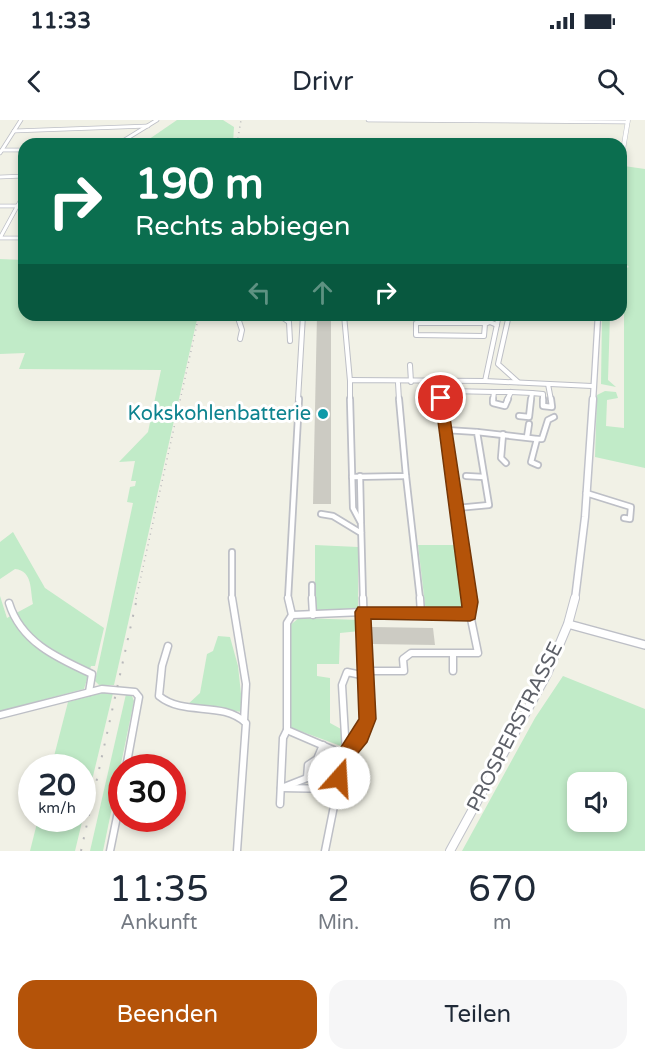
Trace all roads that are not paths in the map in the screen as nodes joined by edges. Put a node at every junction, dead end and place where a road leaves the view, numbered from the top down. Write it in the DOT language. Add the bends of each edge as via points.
graph roads {
  1 [pos="21,120"];
  2 [pos="157,120"];
  3 [pos="368,120"];
  4 [pos="384,120"];
  5 [pos="477,120"];
  6 [pos="539,121"];
  7 [pos="628,121"];
  8 [pos="148,126"];
  9 [pos="14,131"];
  10 [pos="128,138"];
  11 [pos="625,138"];
  12 [pos="18,150"];
  13 [pos="1,151"];
  14 [pos="18,176"];
  15 [pos="0,177"];
  16 [pos="0,206"];
  17 [pos="18,206"];
  18 [pos="0,238"];
  19 [pos="18,238"];
  20 [pos="239,321"];
  21 [pos="288,321"];
  22 [pos="303,321"];
  23 [pos="345,321"];
  24 [pos="498,321"];
  25 [pos="508,321"];
  26 [pos="597,321"];
  27 [pos="488,322"];
  28 [pos="416,323"];
  29 [pos="497,325"];
  30 [pos="240,339"];
  31 [pos="290,341"];
  32 [pos="410,365"];
  33 [pos="485,381"];
  34 [pos="398,382"];
  35 [pos="411,382"];
  36 [pos="438,382"];
  37 [pos="447,382"];
  38 [pos="518,382"];
  39 [pos="351,383"];
  40 [pos="548,384"];
  41 [pos="592,386"];
  42 [pos="456,391"];
  43 [pos="494,392"];
  44 [pos="511,392"];
  45 [pos="532,393"];
  46 [pos="458,407"];
  47 [pos="519,416"];
  48 [pos="554,417"];
  49 [pos="529,424"];
  50 [pos="446,430"];
  51 [pos="477,432"];
  52 [pos="503,434"];
  53 [pos="526,437"];
  54 [pos="537,439"];
  55 [pos="506,463"];
  56 [pos="538,465"];
  57 [pos="360,476"];
  58 [pos="406,476"];
  59 [pos="466,476"];
  60 [pos="352,477"];
  61 [pos="484,477"];
  62 [pos="586,493"];
  63 [pos="457,508"];
  64 [pos="321,514"];
  65 [pos="624,518"];
  66 [pos="361,523"];
  67 [pos="362,533"];
  68 [pos="232,552"];
  69 [pos="312,585"];
  70 [pos="9,603"];
  71 [pos="363,612"];
  72 [pos="421,614"];
  73 [pos="470,614"];
  74 [pos="292,615"];
  75 [pos="313,615"];
  76 [pos="568,624"];
  77 [pos="645,645"];
  78 [pos="168,646"];
  79 [pos="453,654"];
  80 [pos="453,671"];
  81 [pos="366,673"];
  82 [pos="90,692"];
  83 [pos="0,715"];
  84 [pos="244,721"];
  85 [pos="287,730"];
  86 [pos="323,745"];
  87 [pos="129,754"];
  88 [pos="346,754"];
  89 [pos="307,778"];
  90 [pos="339,778"];
  91 [pos="281,788"];
  92 [pos="338,789"];
  93 [pos="280,804"];
  94 [pos="114,832"];
  95 [pos="110,851"];
  96 [pos="237,851"];
  97 [pos="325,851"];
  98 [pos="450,851"];
  1 -- 9 [label="street"];
  2 -- 8 [label="street"];
  3 -- 4 [label="street"];
  4 -- 5 [label="street"];
  5 -- 6 [label="street"];
  6 -- 7 [label="street"];
  7 -- 11 [label="main road"];
  8 -- 9 [label="street"];
  8 -- 10 [label="street"];
  9 -- 13 [label="street"];
  12 -- 13 [label="street"];
  14 -- 15 [label="street"];
  16 -- 17 [label="street"];
  17 -- 18 [label="street"];
  18 -- 19 [label="street"];
  20 -- 30 [label="street"];
  21 -- 31 [label="street"];
  22 -- 74 [label="street" via="288,599"];
  23 -- 39 [label="street"];
  24 -- 29 [label="street"];
  25 -- 38 [label="street" via="498,364"];
  26 -- 41 [label="main road, PROSPERSTRASSE"];
  27 -- 28 [label="street"];
  27 -- 28 [label="street" via="484,336 416,335"];
  27 -- 29 [label="street"];
  29 -- 33 [label="street"];
  32 -- 35 [label="street"];
  33 -- 37 [label="street"];
  33 -- 38 [label="street"];
  34 -- 35 [label="street"];
  34 -- 39 [label="street" via="350,380"];
  34 -- 58 [label="street"];
  35 -- 36 [label="street"];
  36 -- 37 [label="street"];
  36 -- 50 [label="street"];
  37 -- 42 [label="street" via="449,391"];
  38 -- 40 [label="street"];
  39 -- 60 [label="street"];
  40 -- 41 [label="street"];
  40 -- 45 [label="street" via="551,408 542,404 543,394"];
  41 -- 62 [label="main road, PROSPERSTRASSE"];
  42 -- 43 [label="street"];
  42 -- 46 [label="street"];
  43 -- 44 [label="street"];
  43 -- 44 [label="street" via="493,403 505,406"];
  44 -- 45 [label="street"];
  45 -- 47 [label="street" via="529,417"];
  48 -- 54 [label="street" via="548,420 542,439"];
  49 -- 53 [label="street"];
  50 -- 51 [label="street"];
  50 -- 63 [label="street"];
  51 -- 52 [label="street"];
  51 -- 61 [label="street"];
  52 -- 53 [label="street"];
  52 -- 55 [label="street" via="501,458"];
  53 -- 54 [label="street"];
  54 -- 56 [label="street" via="531,462"];
  57 -- 58 [label="street"];
  57 -- 60 [label="street"];
  57 -- 66 [label="street"];
  58 -- 72 [label="street" via="419,567"];
  59 -- 61 [label="street"];
  60 -- 66 [label="street" via="353,508"];
  61 -- 63 [label="street" via="489,505"];
  62 -- 65 [label="street" via="631,507 630,519"];
  62 -- 76 [label="main road, PROSPERSTRASSE" via="580,570"];
  63 -- 73 [label="street"];
  64 -- 67 [label="street" via="333,516"];
  66 -- 67 [label="street"];
  67 -- 71 [label="street"];
  68 -- 84 [label="street" via="233,621 247,686"];
  69 -- 75 [label="street"];
  70 -- 82 [label="street" via="19,629 50,652 92,674"];
  71 -- 72 [label="street"];
  71 -- 75 [label="street"];
  71 -- 81 [label="street"];
  72 -- 73 [label="street"];
  73 -- 79 [label="street" via="478,653"];
  74 -- 75 [label="street"];
  74 -- 85 [label="street" via="287,622"];
  76 -- 77 [label="street"];
  76 -- 98 [label="main road, PROSPERSTRASSE" via="536,695"];
  78 -- 84 [label="street" via="159,687 159,696 164,701 177,708 235,714"];
  79 -- 80 [label="street"];
  79 -- 81 [label="street" via="411,653 403,659 404,671"];
  81 -- 88 [label="street" via="366,725"];
  81 -- 88 [label="street" via="347,672 342,685"];
  82 -- 83 [label="street"];
  82 -- 87 [label="street" via="129,689 137,693"];
  84 -- 96 [label="street"];
  85 -- 86 [label="street"];
  85 -- 91 [label="street" via="283,738"];
  86 -- 88 [label="street"];
  86 -- 89 [label="street" via="317,759 308,765"];
  88 -- 90 [label="street"];
  89 -- 90 [label="street"];
  89 -- 91 [label="street"];
  90 -- 92 [label="street"];
  91 -- 92 [label="street"];
  91 -- 93 [label="street"];
  92 -- 97 [label="street"];
  94 -- 95 [label="street"];
}
